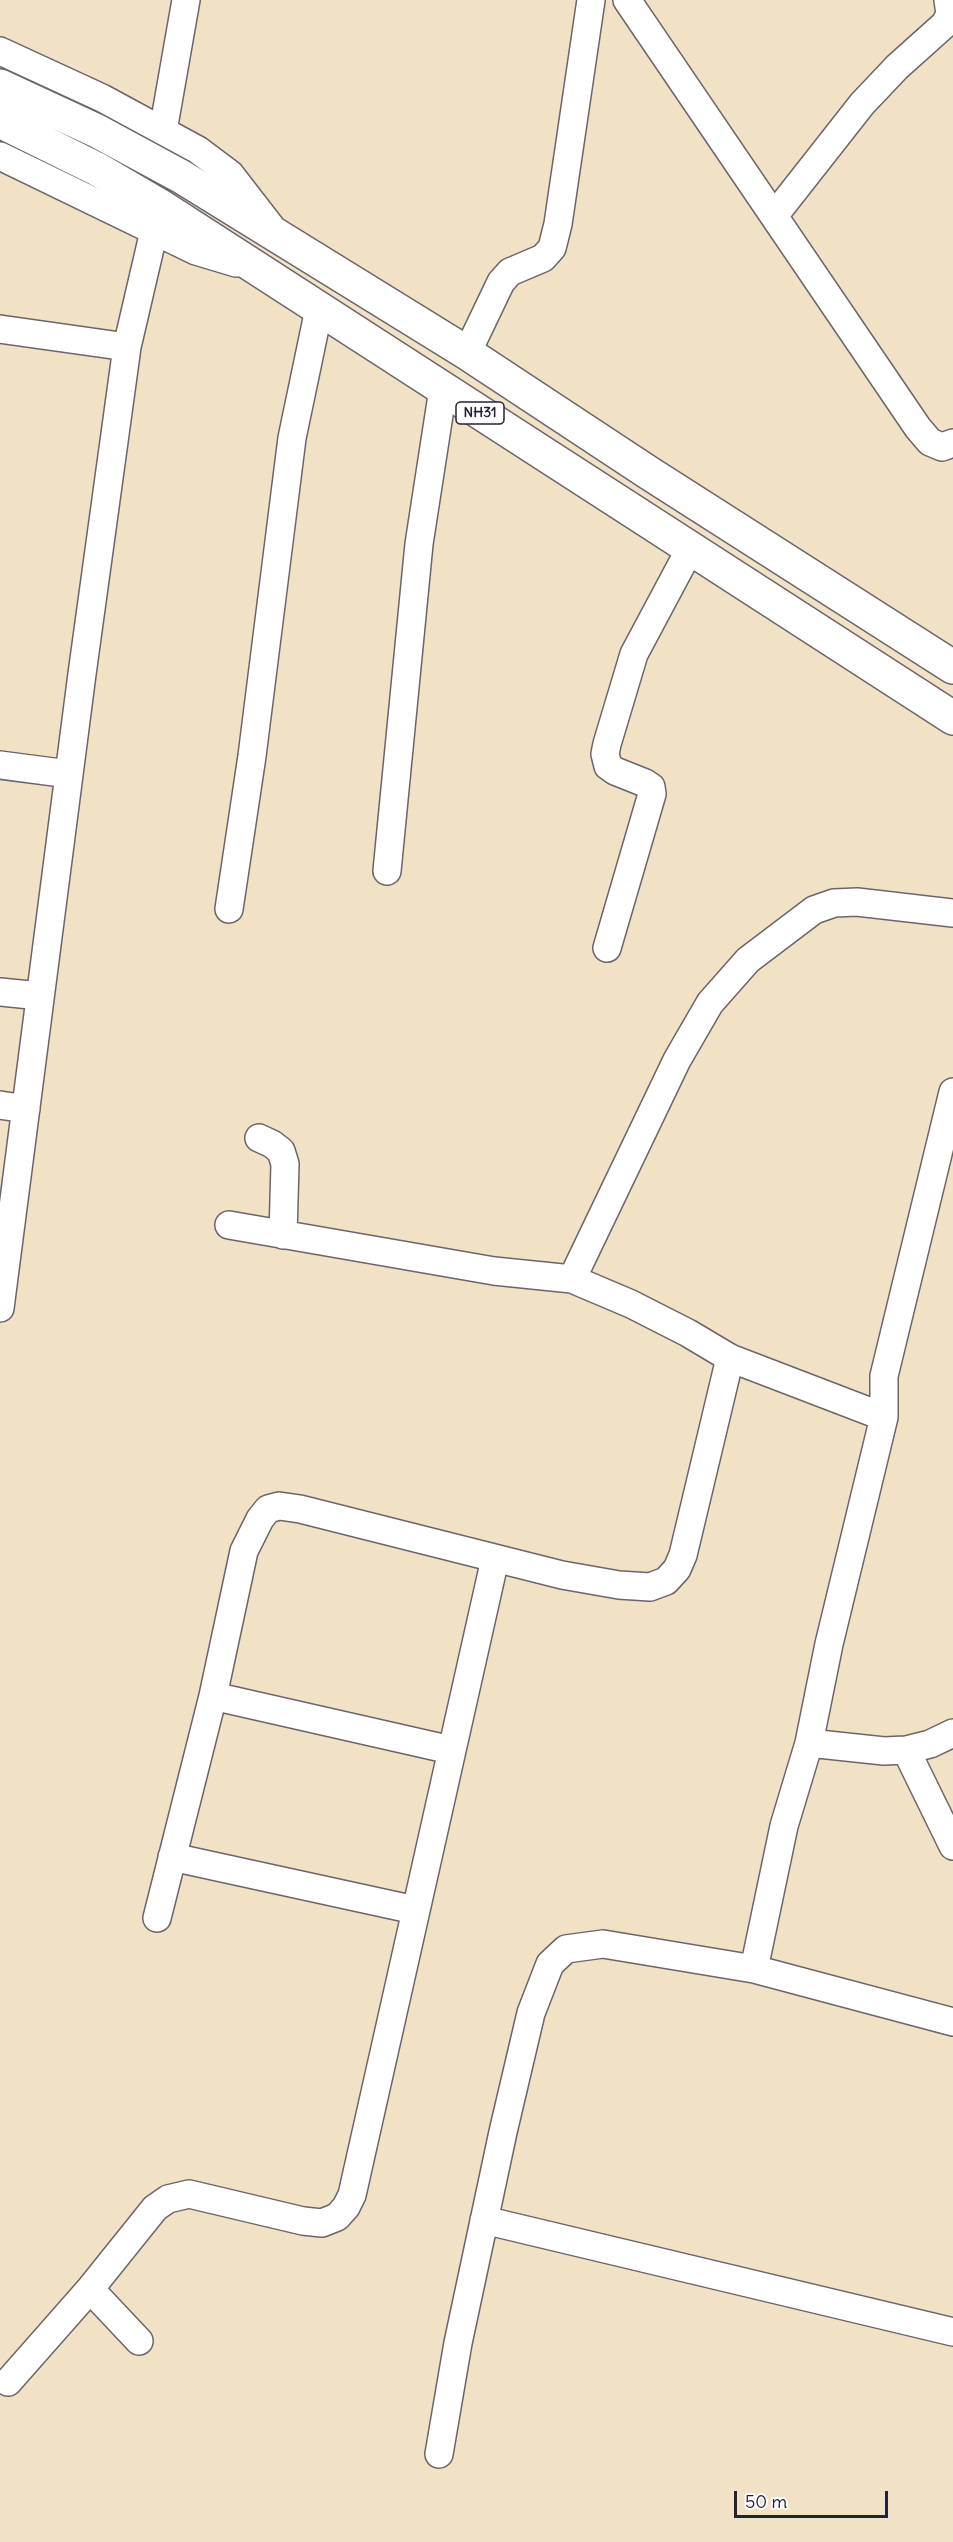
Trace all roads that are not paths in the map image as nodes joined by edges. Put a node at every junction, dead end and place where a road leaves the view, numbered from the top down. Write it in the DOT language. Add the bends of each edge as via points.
graph roads {
  1 [pos="186,0"];
  2 [pos="591,0"];
  3 [pos="627,0"];
  4 [pos="948,0"];
  5 [pos="0,51"];
  6 [pos="0,86"];
  7 [pos="0,121"];
  8 [pos="163,131"];
  9 [pos="0,156"];
  10 [pos="774,216"];
  11 [pos="153,231"];
  12 [pos="280,239"];
  13 [pos="261,270"];
  14 [pos="319,309"];
  15 [pos="0,329"];
  16 [pos="127,347"];
  17 [pos="467,353"];
  18 [pos="443,390"];
  19 [pos="953,443"];
  20 [pos="690,549"];
  21 [pos="953,667"];
  22 [pos="953,718"];
  23 [pos="0,765"];
  24 [pos="69,774"];
  25 [pos="387,871"];
  26 [pos="229,909"];
  27 [pos="953,913"];
  28 [pos="607,948"];
  29 [pos="0,992"];
  30 [pos="40,996"];
  31 [pos="953,1092"];
  32 [pos="13,1107"];
  33 [pos="259,1138"];
  34 [pos="953,1168"];
  35 [pos="229,1225"];
  36 [pos="283,1235"];
  37 [pos="572,1279"];
  38 [pos="0,1308"];
  39 [pos="730,1358"];
  40 [pos="885,1414"];
  41 [pos="495,1559"];
  42 [pos="213,1696"];
  43 [pos="953,1733"];
  44 [pos="809,1743"];
  45 [pos="451,1750"];
  46 [pos="906,1750"];
  47 [pos="953,1846"];
  48 [pos="172,1857"];
  49 [pos="415,1910"];
  50 [pos="157,1918"];
  51 [pos="754,1970"];
  52 [pos="953,2022"];
  53 [pos="484,2220"];
  54 [pos="90,2289"];
  55 [pos="953,2332"];
  56 [pos="139,2341"];
  57 [pos="8,2382"];
  58 [pos="439,2454"];
  1 -- 8 [label="street"];
  2 -- 17 [label="street" via="552,248 543,258 510,272 501,282"];
  3 -- 10 [label="street"];
  4 -- 10 [label="street" via="950,14 945,24 862,104"];
  5 -- 8 [label="street"];
  6 -- 12 [label="highway, NH31" via="140,152"];
  7 -- 13 [label="highway, NH31" via="97,169"];
  8 -- 12 [label="street" via="230,174"];
  9 -- 11 [label="street"];
  10 -- 19 [label="street" via="918,428 930,442 942,447"];
  11 -- 13 [label="street" via="196,251"];
  11 -- 16 [label="street"];
  12 -- 17 [label="highway, NH31"];
  13 -- 14 [label="highway, NH31"];
  14 -- 18 [label="highway, NH31"];
  14 -- 26 [label="street" via="292,438"];
  15 -- 16 [label="street"];
  16 -- 24 [label="street"];
  17 -- 21 [label="highway, NH31"];
  18 -- 20 [label="highway, NH31"];
  18 -- 25 [label="street" via="419,544"];
  20 -- 22 [label="highway, NH31"];
  20 -- 28 [label="street" via="634,654 607,744 608,766 645,783 652,794"];
  23 -- 24 [label="street"];
  24 -- 30 [label="street"];
  27 -- 37 [label="street" via="834,903 814,910 748,960 710,1003 676,1060"];
  29 -- 30 [label="street"];
  30 -- 32 [label="street"];
  31 -- 40 [label="street" via="884,1376"];
  32 -- 38 [label="street"];
  33 -- 36 [label="street" via="281,1151 285,1164"];
  34 -- 40 [label="street" via="902,1383"];
  35 -- 36 [label="street"];
  36 -- 37 [label="street" via="494,1271"];
  37 -- 39 [label="street" via="631,1304"];
  39 -- 40 [label="street"];
  39 -- 41 [label="street" via="683,1555 666,1581 650,1587 619,1585"];
  40 -- 44 [label="street"];
  41 -- 42 [label="street" via="300,1509 268,1509 244,1551"];
  41 -- 45 [label="street"];
  42 -- 45 [label="street"];
  42 -- 48 [label="street"];
  43 -- 46 [label="street"];
  44 -- 46 [label="street"];
  44 -- 51 [label="street" via="784,1826"];
  45 -- 49 [label="street"];
  46 -- 47 [label="street"];
  48 -- 49 [label="street"];
  48 -- 50 [label="street"];
  49 -- 54 [label="street" via="352,2195 346,2207 337,2217 322,2223 189,2194 177,2196 155,2208"];
  51 -- 52 [label="street"];
  51 -- 53 [label="street" via="603,1944 566,1949 550,1964 531,2013"];
  53 -- 55 [label="street"];
  53 -- 58 [label="street"];
  54 -- 56 [label="street"];
  54 -- 57 [label="street"];
}
